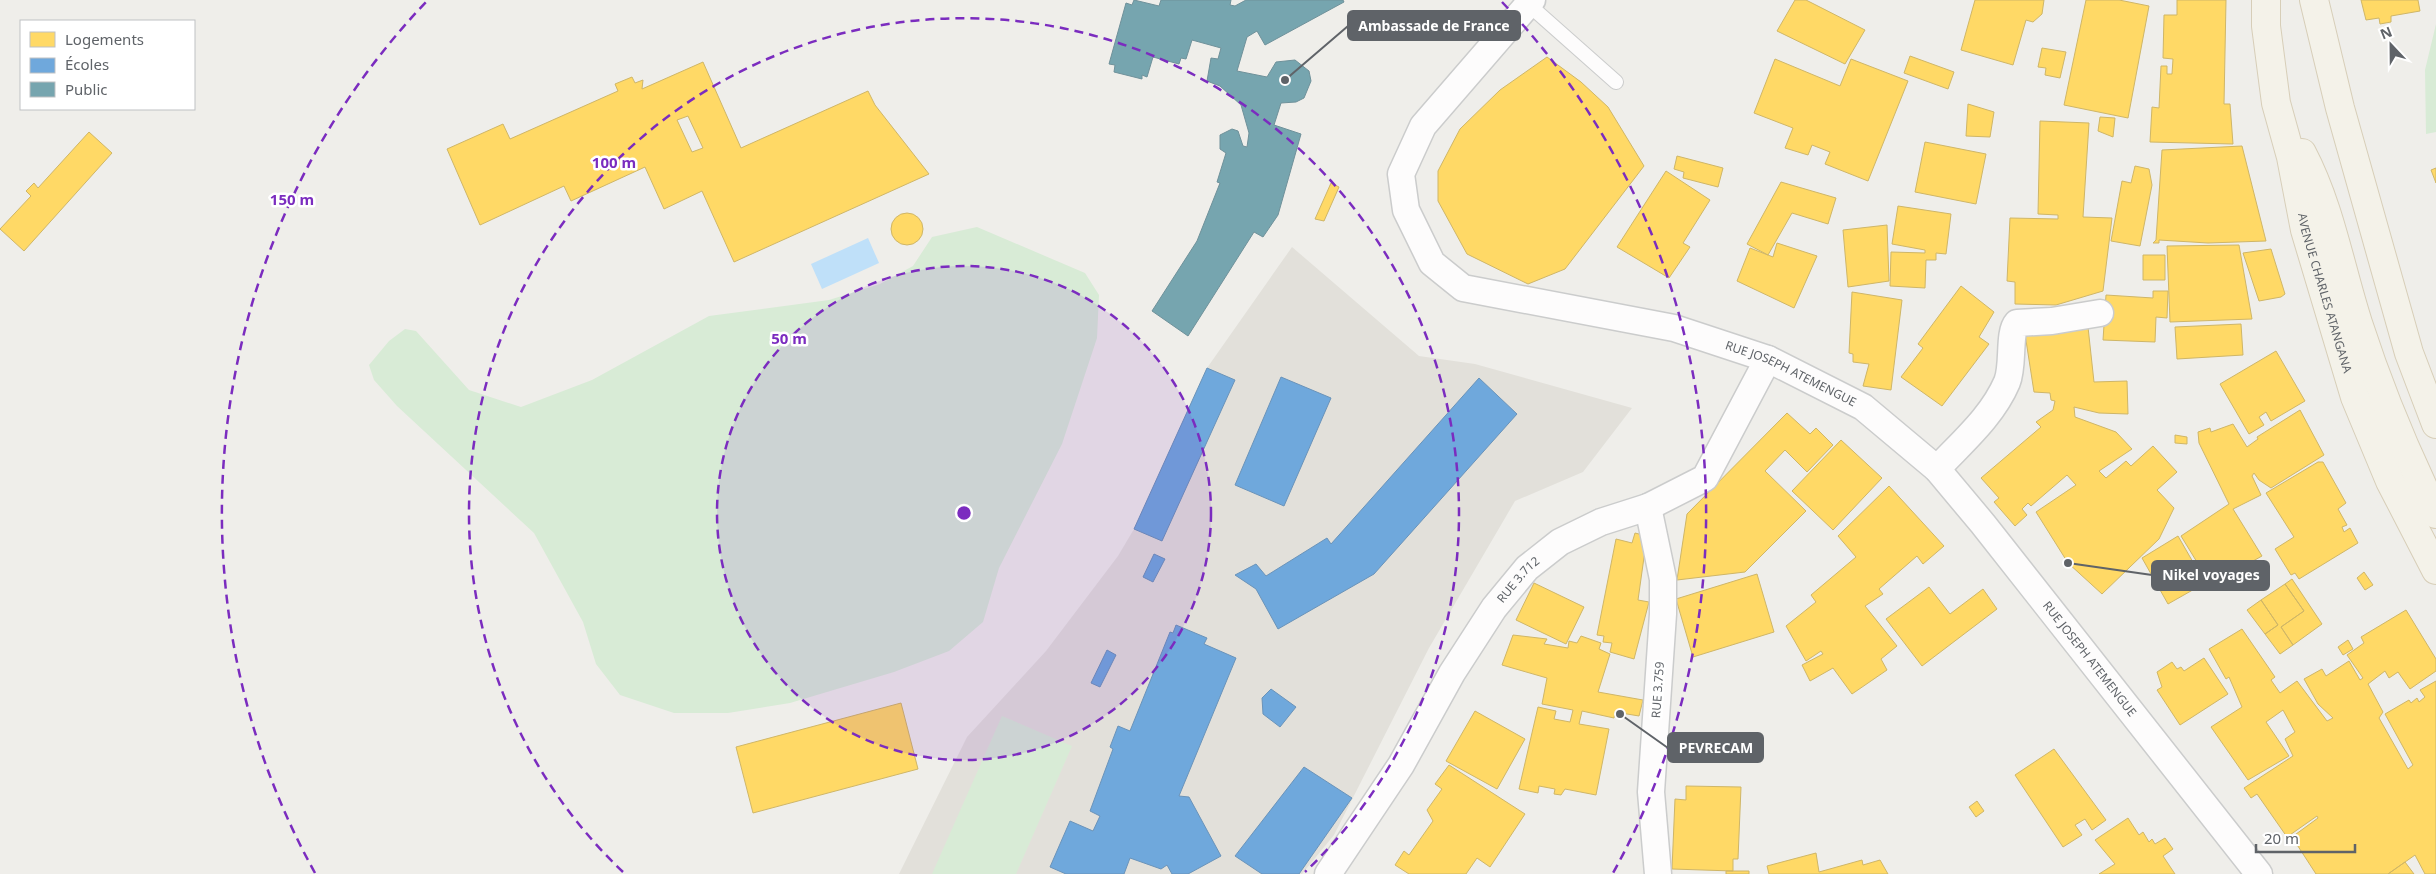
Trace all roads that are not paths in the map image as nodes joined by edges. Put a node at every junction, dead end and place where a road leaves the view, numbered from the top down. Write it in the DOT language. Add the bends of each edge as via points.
graph roads {
  1 [pos="2266,0"];
  2 [pos="2314,0"];
  3 [pos="1530,2"];
  4 [pos="1616,82"];
  5 [pos="2276,102"];
  6 [pos="2100,313"];
  7 [pos="1768,359"];
  8 [pos="2433,411"];
  9 [pos="1937,469"];
  10 [pos="1648,507"];
  11 [pos="2436,514"];
  12 [pos="2436,570"];
  13 [pos="1328,874"];
  14 [pos="1658,874"];
  15 [pos="2259,874"];
  1 -- 5 [label="main road, AVENUE CHARLES ATANGANA" via="2266,26"];
  2 -- 8 [label="main road" via="2340,108 2409,353"];
  3 -- 4 [label="lane"];
  3 -- 7 [label="street, RUE JOSEPH ATEMENGUE" via="1423,126 1401,174 1406,210 1432,263 1463,288 1674,328"];
  5 -- 11 [label="main road" via="2308,166 2327,216 2358,324 2410,461"];
  5 -- 12 [label="main road, AVENUE CHARLES ATANGANA" via="2305,230 2355,397 2390,481"];
  6 -- 9 [label="street" via="2017,323 2012,334 2011,368 1997,402"];
  7 -- 9 [label="street, RUE JOSEPH ATEMENGUE" via="1863,407"];
  7 -- 10 [label="street, RUE 3.712" via="1705,478"];
  9 -- 15 [label="street, RUE JOSEPH ATEMENGUE"];
  10 -- 13 [label="street, RUE 3.712" via="1601,522 1560,542 1526,568 1494,608 1452,673 1401,765"];
  10 -- 14 [label="street, RUE 3.759" via="1663,579 1651,792"];
}
